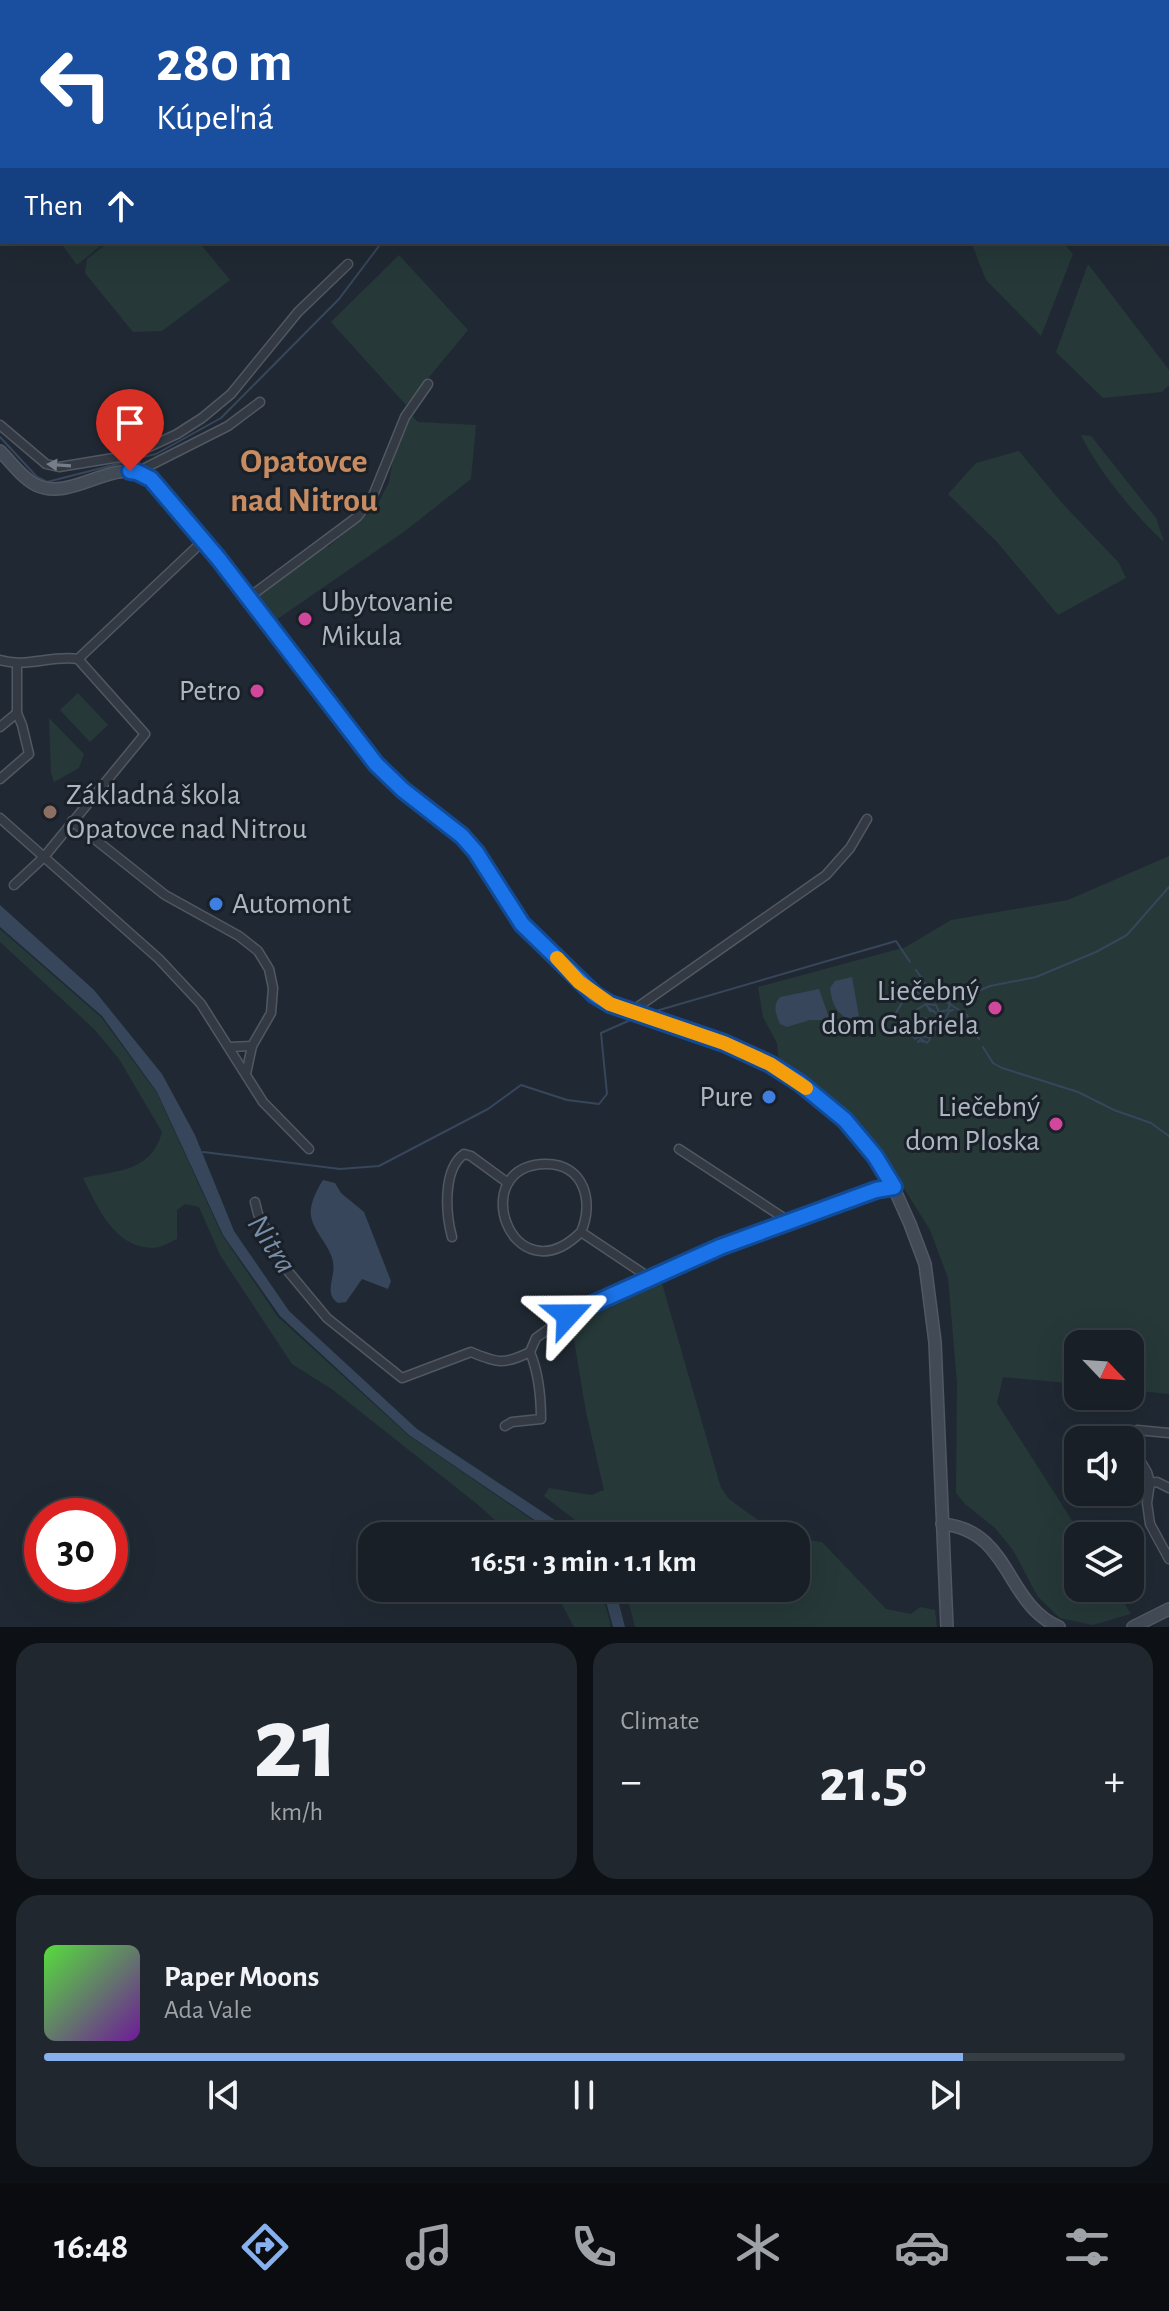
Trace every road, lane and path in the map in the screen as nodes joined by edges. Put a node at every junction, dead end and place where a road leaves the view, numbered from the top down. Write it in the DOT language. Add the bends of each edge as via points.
graph roads {
  1 [pos="348,264"];
  2 [pos="428,384"];
  3 [pos="260,402"];
  4 [pos="0,425"];
  5 [pos="0,451"];
  6 [pos="134,463"];
  7 [pos="203,541"];
  8 [pos="248,598"];
  9 [pos="78,659"];
  10 [pos="0,660"];
  11 [pos="17,664"];
  12 [pos="17,713"];
  13 [pos="0,727"];
  14 [pos="0,779"];
  15 [pos="0,818"];
  16 [pos="867,819"];
  17 [pos="72,821"];
  18 [pos="44,857"];
  19 [pos="14,885"];
  20 [pos="632,1011"];
  21 [pos="252,1046"];
  22 [pos="229,1047"];
  23 [pos="245,1075"];
  24 [pos="309,1149"];
  25 [pos="679,1149"];
  26 [pos="508,1183"];
  27 [pos="894,1187"];
  28 [pos="255,1202"];
  29 [pos="790,1222"];
  30 [pos="581,1232"];
  31 [pos="452,1237"];
  32 [pos="650,1278"];
  33 [pos="530,1352"];
  34 [pos="505,1426"];
  35 [pos="1144,1431"];
  36 [pos="1169,1433"];
  37 [pos="1144,1472"];
  38 [pos="1150,1483"];
  39 [pos="1169,1488"];
  40 [pos="942,1524"];
  41 [pos="1169,1559"];
  42 [pos="1169,1609"];
  43 [pos="947,1627"];
  44 [pos="1059,1627"];
  45 [pos="1133,1627"];
  1 -- 6 [label="street" via="298,312 231,394"];
  2 -- 8 [label="street" via="405,417 372,498 357,517"];
  3 -- 6 [label="street" via="228,426"];
  6 -- 4 [label="street, one-way" via="46,464"];
  5 -- 6 [label="street" via="28,479 48,488 122,471"];
  6 -- 7 [label="street"];
  7 -- 8 [label="street"];
  7 -- 9 [label="street"];
  8 -- 20 [label="street" via="376,764 476,852 522,924 595,995"];
  9 -- 11 [label="street"];
  9 -- 17 [label="street" via="145,734"];
  10 -- 11 [label="street"];
  11 -- 12 [label="street"];
  12 -- 13 [label="street"];
  12 -- 14 [label="street" via="29,754"];
  15 -- 18 [label="street"];
  16 -- 20 [label="street" via="826,875"];
  17 -- 18 [label="street"];
  17 -- 21 [label="street" via="165,895 258,951 273,988 271,1013"];
  18 -- 19 [label="street"];
  18 -- 22 [label="street" via="159,959 201,1004"];
  20 -- 27 [label="street" via="724,1043 800,1083 845,1120"];
  21 -- 22 [label="street"];
  21 -- 23 [label="street"];
  22 -- 23 [label="street"];
  23 -- 24 [label="street" via="263,1102"];
  25 -- 29 [label="street"];
  26 -- 30 [label="street" via="502,1216 521,1244 553,1250"];
  26 -- 30 [label="street" via="536,1165 554,1164 569,1171 588,1199"];
  26 -- 31 [label="street" via="471,1156 458,1159 447,1200"];
  27 -- 29 [label="street"];
  27 -- 40 [label="street" via="925,1264 932,1302"];
  28 -- 33 [label="street" via="287,1270 327,1318 402,1378 471,1352 510,1362"];
  29 -- 32 [label="street"];
  30 -- 32 [label="street"];
  32 -- 33 [label="street" via="568,1315 536,1338"];
  33 -- 34 [label="street" via="541,1419"];
  35 -- 36 [label="street"];
  37 -- 38 [label="street"];
  38 -- 39 [label="street"];
  38 -- 41 [label="street" via="1150,1524"];
  40 -- 43 [label="street"];
  40 -- 44 [label="street" via="982,1538 1028,1605"];
  42 -- 45 [label="street"];
}
